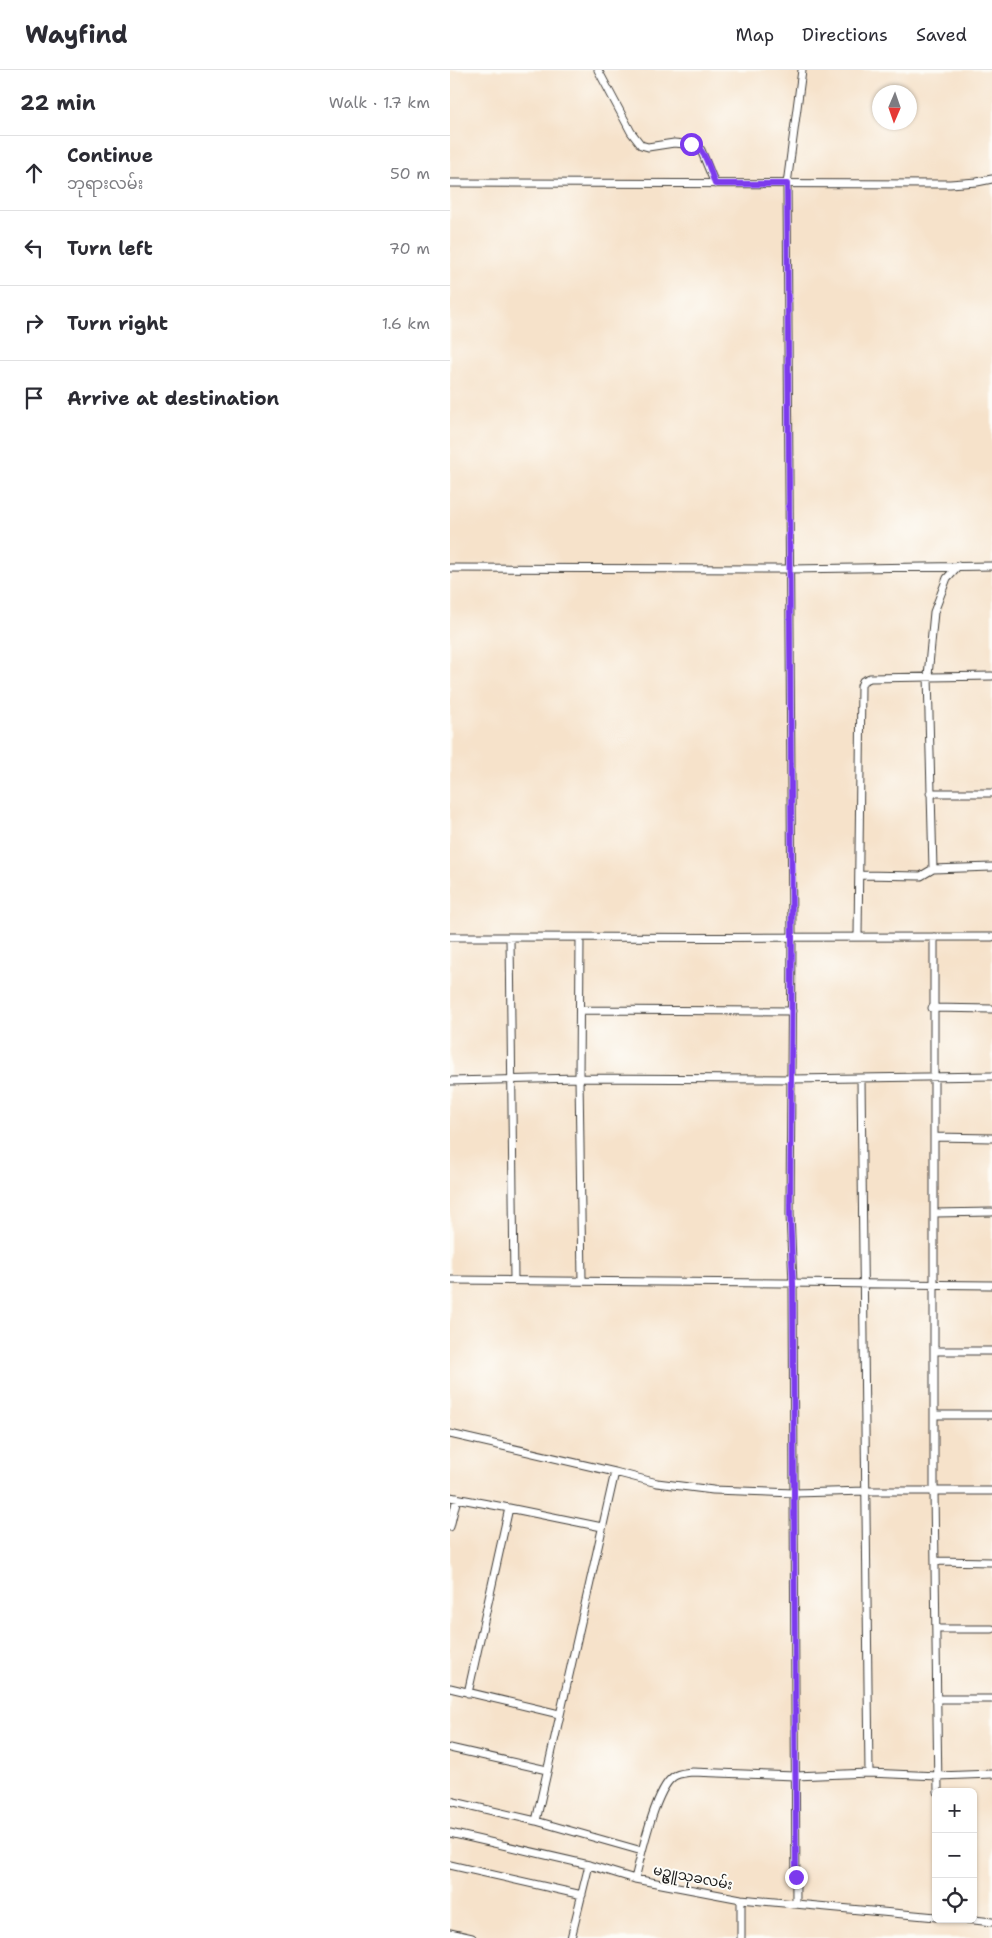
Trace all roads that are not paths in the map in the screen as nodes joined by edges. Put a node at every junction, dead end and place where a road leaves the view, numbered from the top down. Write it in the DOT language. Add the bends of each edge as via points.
graph roads {
  1 [pos="598,70"];
  2 [pos="802,70"];
  3 [pos="992,179"];
  4 [pos="450,184"];
  5 [pos="715,184"];
  6 [pos="787,184"];
  7 [pos="958,566"];
  8 [pos="992,566"];
  9 [pos="450,568"];
  10 [pos="790,569"];
  11 [pos="928,676"];
  12 [pos="992,676"];
  13 [pos="930,793"];
  14 [pos="992,793"];
  15 [pos="992,867"];
  16 [pos="933,869"];
  17 [pos="860,875"];
  18 [pos="858,936"];
  19 [pos="450,937"];
  20 [pos="792,937"];
  21 [pos="934,937"];
  22 [pos="992,937"];
  23 [pos="510,938"];
  24 [pos="580,939"];
  25 [pos="932,1008"];
  26 [pos="992,1009"];
  27 [pos="580,1010"];
  28 [pos="792,1011"];
  29 [pos="933,1076"];
  30 [pos="992,1076"];
  31 [pos="579,1078"];
  32 [pos="861,1078"];
  33 [pos="510,1079"];
  34 [pos="792,1080"];
  35 [pos="450,1081"];
  36 [pos="934,1137"];
  37 [pos="992,1138"];
  38 [pos="992,1212"];
  39 [pos="935,1213"];
  40 [pos="450,1280"];
  41 [pos="514,1280"];
  42 [pos="582,1281"];
  43 [pos="793,1284"];
  44 [pos="863,1285"];
  45 [pos="992,1285"];
  46 [pos="935,1286"];
  47 [pos="934,1350"];
  48 [pos="992,1351"];
  49 [pos="934,1415"];
  50 [pos="992,1415"];
  51 [pos="450,1434"];
  52 [pos="615,1472"];
  53 [pos="934,1490"];
  54 [pos="866,1491"];
  55 [pos="992,1491"];
  56 [pos="794,1493"];
  57 [pos="453,1497"];
  58 [pos="509,1508"];
  59 [pos="450,1527"];
  60 [pos="602,1527"];
  61 [pos="935,1562"];
  62 [pos="992,1562"];
  63 [pos="936,1629"];
  64 [pos="992,1629"];
  65 [pos="450,1688"];
  66 [pos="468,1693"];
  67 [pos="936,1699"];
  68 [pos="992,1699"];
  69 [pos="559,1714"];
  70 [pos="450,1748"];
  71 [pos="547,1770"];
  72 [pos="870,1773"];
  73 [pos="992,1774"];
  74 [pos="795,1776"];
  75 [pos="938,1776"];
  76 [pos="938,1788"];
  77 [pos="450,1801"];
  78 [pos="536,1821"];
  79 [pos="450,1833"];
  80 [pos="642,1851"];
  81 [pos="450,1865"];
  82 [pos="589,1865"];
  83 [pos="635,1878"];
  84 [pos="582,1895"];
  85 [pos="741,1899"];
  86 [pos="796,1904"];
  87 [pos="932,1917"];
  88 [pos="977,1920"];
  89 [pos="992,1922"];
  90 [pos="450,1933"];
  91 [pos="472,1938"];
  92 [pos="571,1938"];
  93 [pos="741,1938"];
  1 -- 5 [label="street" via="641,145 696,145"];
  2 -- 6 [label="street"];
  3 -- 6 [label="street" via="950,184"];
  4 -- 5 [label="street"];
  5 -- 6 [label="street"];
  6 -- 10 [label="street"];
  7 -- 8 [label="street"];
  7 -- 10 [label="street"];
  7 -- 11 [label="street" via="947,578 934,612"];
  9 -- 10 [label="street"];
  10 -- 20 [label="street"];
  11 -- 12 [label="street"];
  11 -- 13 [label="street"];
  11 -- 17 [label="street" via="870,678 861,686"];
  13 -- 14 [label="street"];
  13 -- 16 [label="street"];
  15 -- 16 [label="street"];
  16 -- 17 [label="street" via="921,876"];
  17 -- 18 [label="street"];
  18 -- 20 [label="street"];
  18 -- 21 [label="street"];
  19 -- 23 [label="street"];
  20 -- 24 [label="street"];
  20 -- 28 [label="street"];
  21 -- 22 [label="street"];
  21 -- 25 [label="street"];
  23 -- 24 [label="street"];
  23 -- 33 [label="street"];
  24 -- 27 [label="street"];
  25 -- 26 [label="street"];
  25 -- 29 [label="street"];
  27 -- 28 [label="street"];
  27 -- 31 [label="street"];
  28 -- 34 [label="street"];
  29 -- 30 [label="street"];
  29 -- 32 [label="street"];
  29 -- 36 [label="street"];
  31 -- 33 [label="street"];
  31 -- 34 [label="street"];
  31 -- 42 [label="street"];
  32 -- 34 [label="street"];
  32 -- 44 [label="street"];
  33 -- 35 [label="street"];
  33 -- 41 [label="street"];
  34 -- 43 [label="street" via="790,1214"];
  36 -- 37 [label="street"];
  36 -- 39 [label="street"];
  38 -- 39 [label="street"];
  39 -- 46 [label="street"];
  40 -- 41 [label="street"];
  41 -- 42 [label="street"];
  42 -- 43 [label="street"];
  43 -- 44 [label="street"];
  43 -- 56 [label="street"];
  44 -- 46 [label="street"];
  44 -- 54 [label="street"];
  45 -- 46 [label="street"];
  46 -- 47 [label="street"];
  47 -- 48 [label="street"];
  47 -- 49 [label="street"];
  49 -- 50 [label="street"];
  49 -- 53 [label="street"];
  51 -- 52 [label="street"];
  52 -- 56 [label="street" via="657,1483 713,1490"];
  52 -- 60 [label="street"];
  53 -- 54 [label="street"];
  53 -- 55 [label="street"];
  53 -- 61 [label="street"];
  54 -- 56 [label="street"];
  54 -- 72 [label="street"];
  56 -- 74 [label="street"];
  57 -- 58 [label="street"];
  57 -- 59 [label="street"];
  58 -- 60 [label="street"];
  58 -- 66 [label="street"];
  60 -- 69 [label="street"];
  61 -- 62 [label="street"];
  61 -- 63 [label="street"];
  63 -- 64 [label="street"];
  63 -- 67 [label="street"];
  65 -- 66 [label="street"];
  66 -- 69 [label="street"];
  67 -- 68 [label="street"];
  67 -- 75 [label="street"];
  69 -- 71 [label="street"];
  70 -- 71 [label="street"];
  71 -- 78 [label="street"];
  72 -- 74 [label="street"];
  72 -- 75 [label="street"];
  73 -- 75 [label="street"];
  74 -- 80 [label="street" via="692,1772 673,1776 657,1803"];
  74 -- 86 [label="street"];
  75 -- 76 [label="street"];
  77 -- 78 [label="street"];
  78 -- 80 [label="street"];
  79 -- 82 [label="street, မဥ္ဇူသုခလမ်း"];
  80 -- 83 [label="street"];
  81 -- 84 [label="street"];
  82 -- 83 [label="street, မဥ္ဇူသုခလမ်း"];
  82 -- 84 [label="street"];
  83 -- 85 [label="street, မဥ္ဇူသုခလမ်း"];
  84 -- 92 [label="street"];
  85 -- 86 [label="street, မဥ္ဇူသုခလမ်း"];
  85 -- 93 [label="street"];
  86 -- 87 [label="street, မဥ္ဇူသုခလမ်း"];
  88 -- 89 [label="street"];
  90 -- 91 [label="street"];
}
